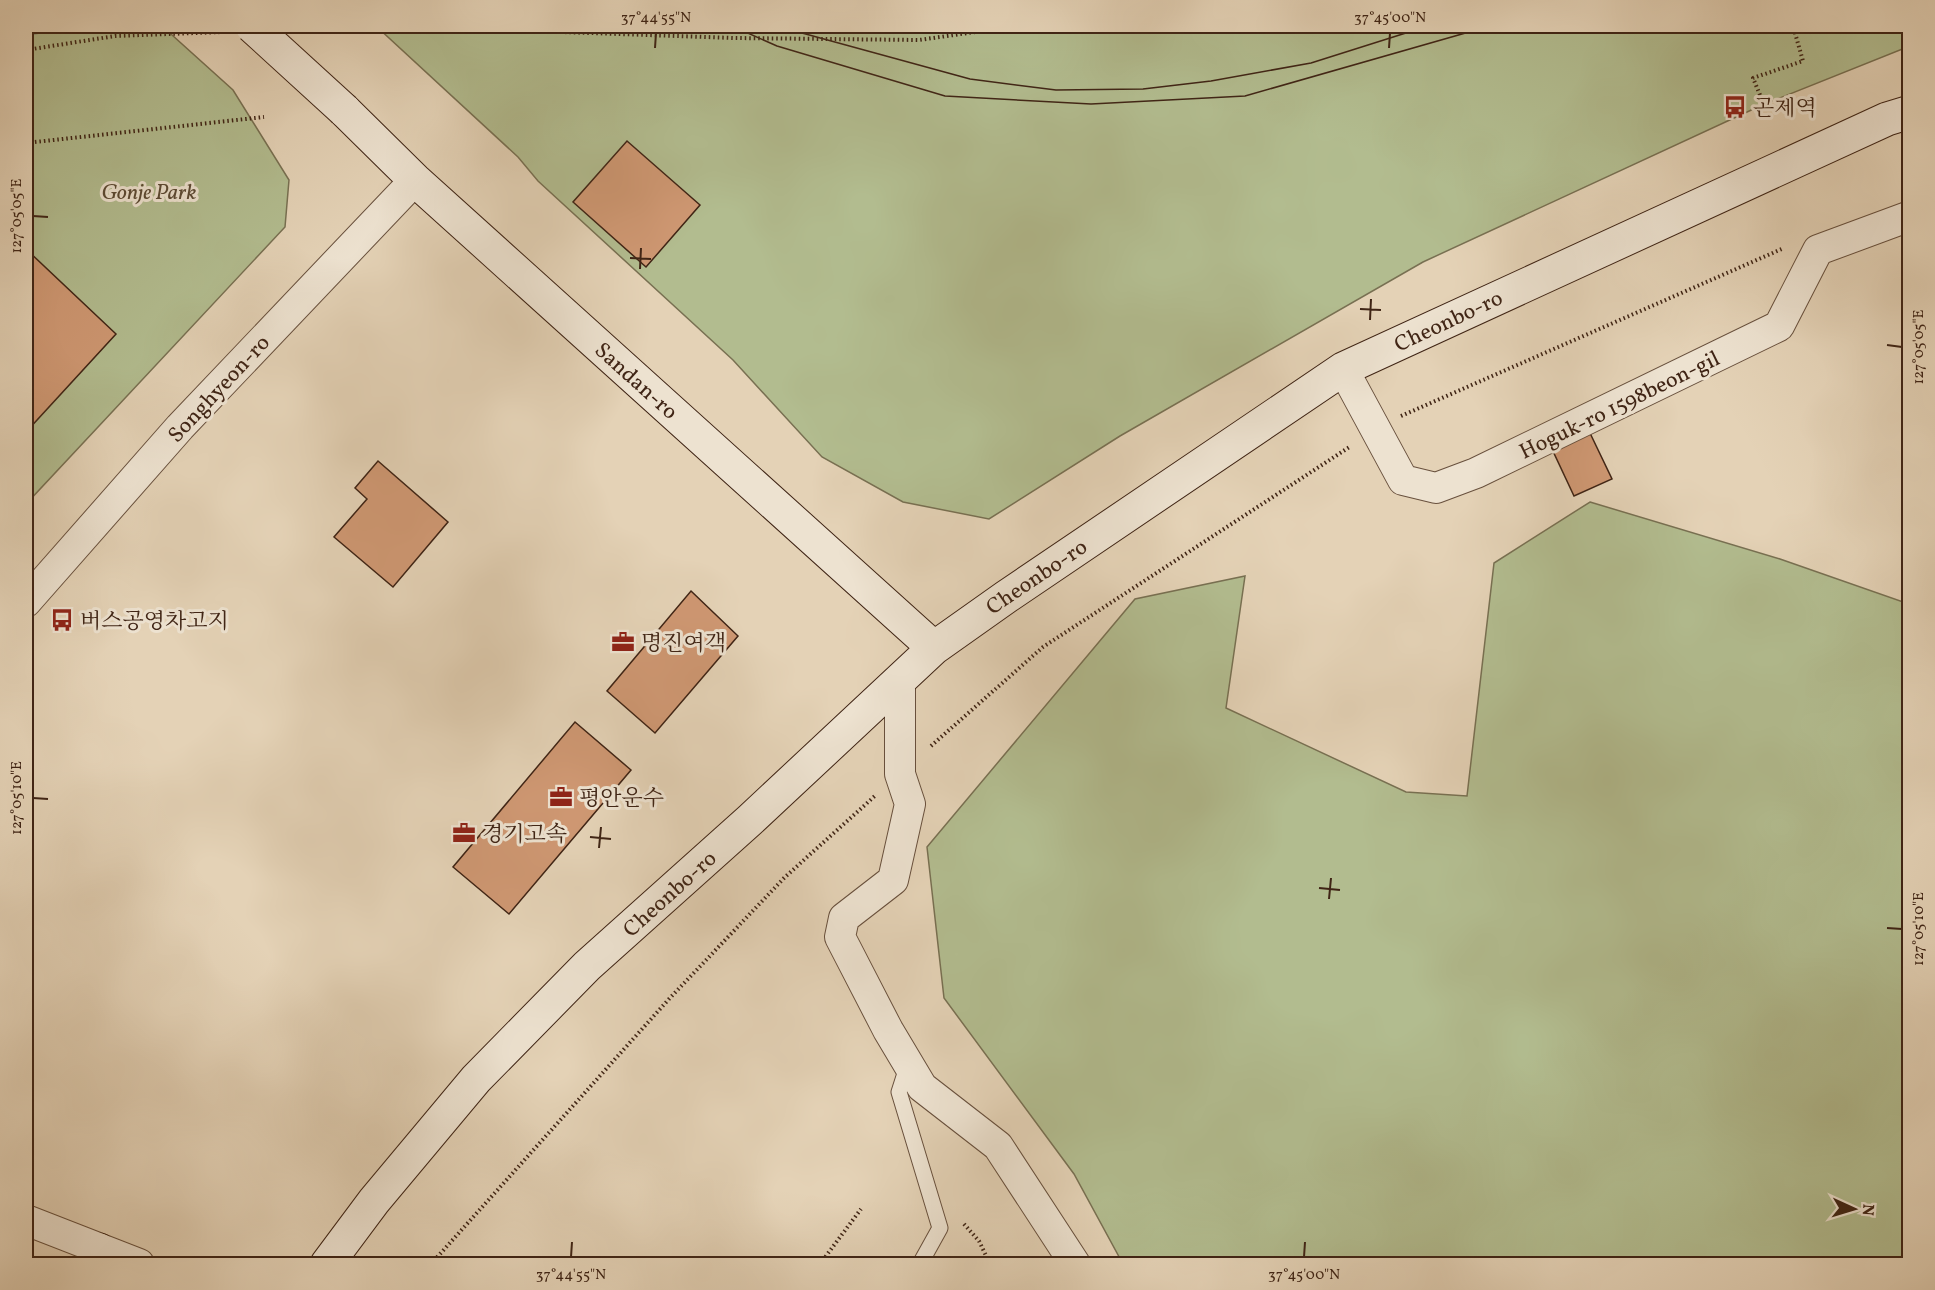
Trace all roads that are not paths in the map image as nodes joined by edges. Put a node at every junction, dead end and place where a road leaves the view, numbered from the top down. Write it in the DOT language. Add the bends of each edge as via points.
graph roads {
  1 [pos="237,29"];
  2 [pos="1910,112"];
  3 [pos="415,180"];
  4 [pos="1910,216"];
  5 [pos="1342,369"];
  6 [pos="26,602"];
  7 [pos="934,648"];
  8 [pos="900,680"];
  9 [pos="908,1064"];
  10 [pos="26,1220"];
  11 [pos="95,1257"];
  12 [pos="139,1264"];
  13 [pos="327,1264"];
  14 [pos="920,1264"];
  15 [pos="1075,1264"];
  1 -- 3 [label="main road, Sandan-ro, bridge" via="344,110"];
  2 -- 5 [label="main road, Cheonbo-ro" via="1887,119"];
  3 -- 6 [label="street, Songhyeon-ro" via="180,427"];
  3 -- 7 [label="main road, Sandan-ro"];
  4 -- 5 [label="street, Hoguk-ro 1598beon-gil" via="1818,250 1779,326 1476,473 1436,488 1403,480"];
  5 -- 7 [label="main road, Cheonbo-ro"];
  7 -- 8 [label="main road, Cheonbo-ro"];
  8 -- 9 [label="street" via="900,774 910,804 893,880 844,918 840,937"];
  8 -- 13 [label="main road, Cheonbo-ro" via="587,966 476,1079"];
  9 -- 14 [label="lane" via="899,1092 940,1228"];
  9 -- 15 [label="street" via="922,1087 998,1146"];
  10 -- 11 [label="street"];
  11 -- 12 [label="street"];
}
